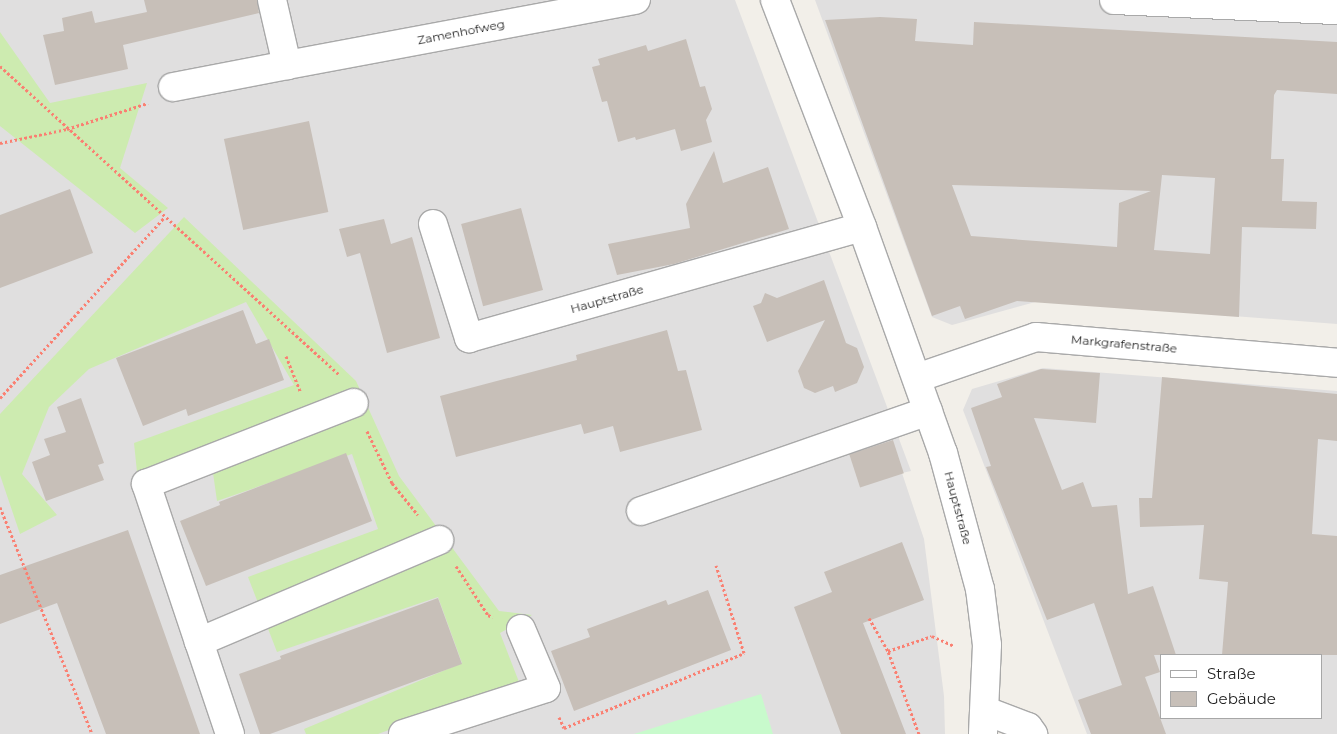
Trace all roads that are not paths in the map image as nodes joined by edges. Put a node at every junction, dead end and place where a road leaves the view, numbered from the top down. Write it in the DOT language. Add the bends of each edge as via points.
graph roads {
  1 [pos="272,0"];
  2 [pos="636,0"];
  3 [pos="775,0"];
  4 [pos="1114,0"];
  5 [pos="1337,10"];
  6 [pos="287,65"];
  7 [pos="173,87"];
  8 [pos="433,224"];
  9 [pos="862,228"];
  10 [pos="1337,363"];
  11 [pos="917,378"];
  12 [pos="354,403"];
  13 [pos="928,411"];
  14 [pos="641,511"];
  15 [pos="439,540"];
  16 [pos="521,628"];
  17 [pos="199,642"];
  18 [pos="984,723"];
  19 [pos="230,734"];
  20 [pos="403,734"];
  21 [pos="1033,734"];
  1 -- 6 [label="street"];
  2 -- 6 [label="street, Zamenhofweg"];
  3 -- 9 [label="street, Hauptstraße"];
  4 -- 5 [label="street"];
  6 -- 7 [label="street, Zamenhofweg"];
  8 -- 9 [label="street, Hauptstraße" via="469,338"];
  9 -- 11 [label="street, Hauptstraße"];
  10 -- 11 [label="street, Markgrafenstraße" via="1036,337"];
  11 -- 13 [label="street, Hauptstraße"];
  12 -- 17 [label="street" via="146,484"];
  13 -- 14 [label="street"];
  13 -- 18 [label="street, Hauptstraße" via="980,589 987,645"];
  15 -- 17 [label="street"];
  16 -- 20 [label="street" via="546,688"];
  17 -- 19 [label="street"];
  18 -- 21 [label="street, Hauptstraße" via="1028,726"];
}
